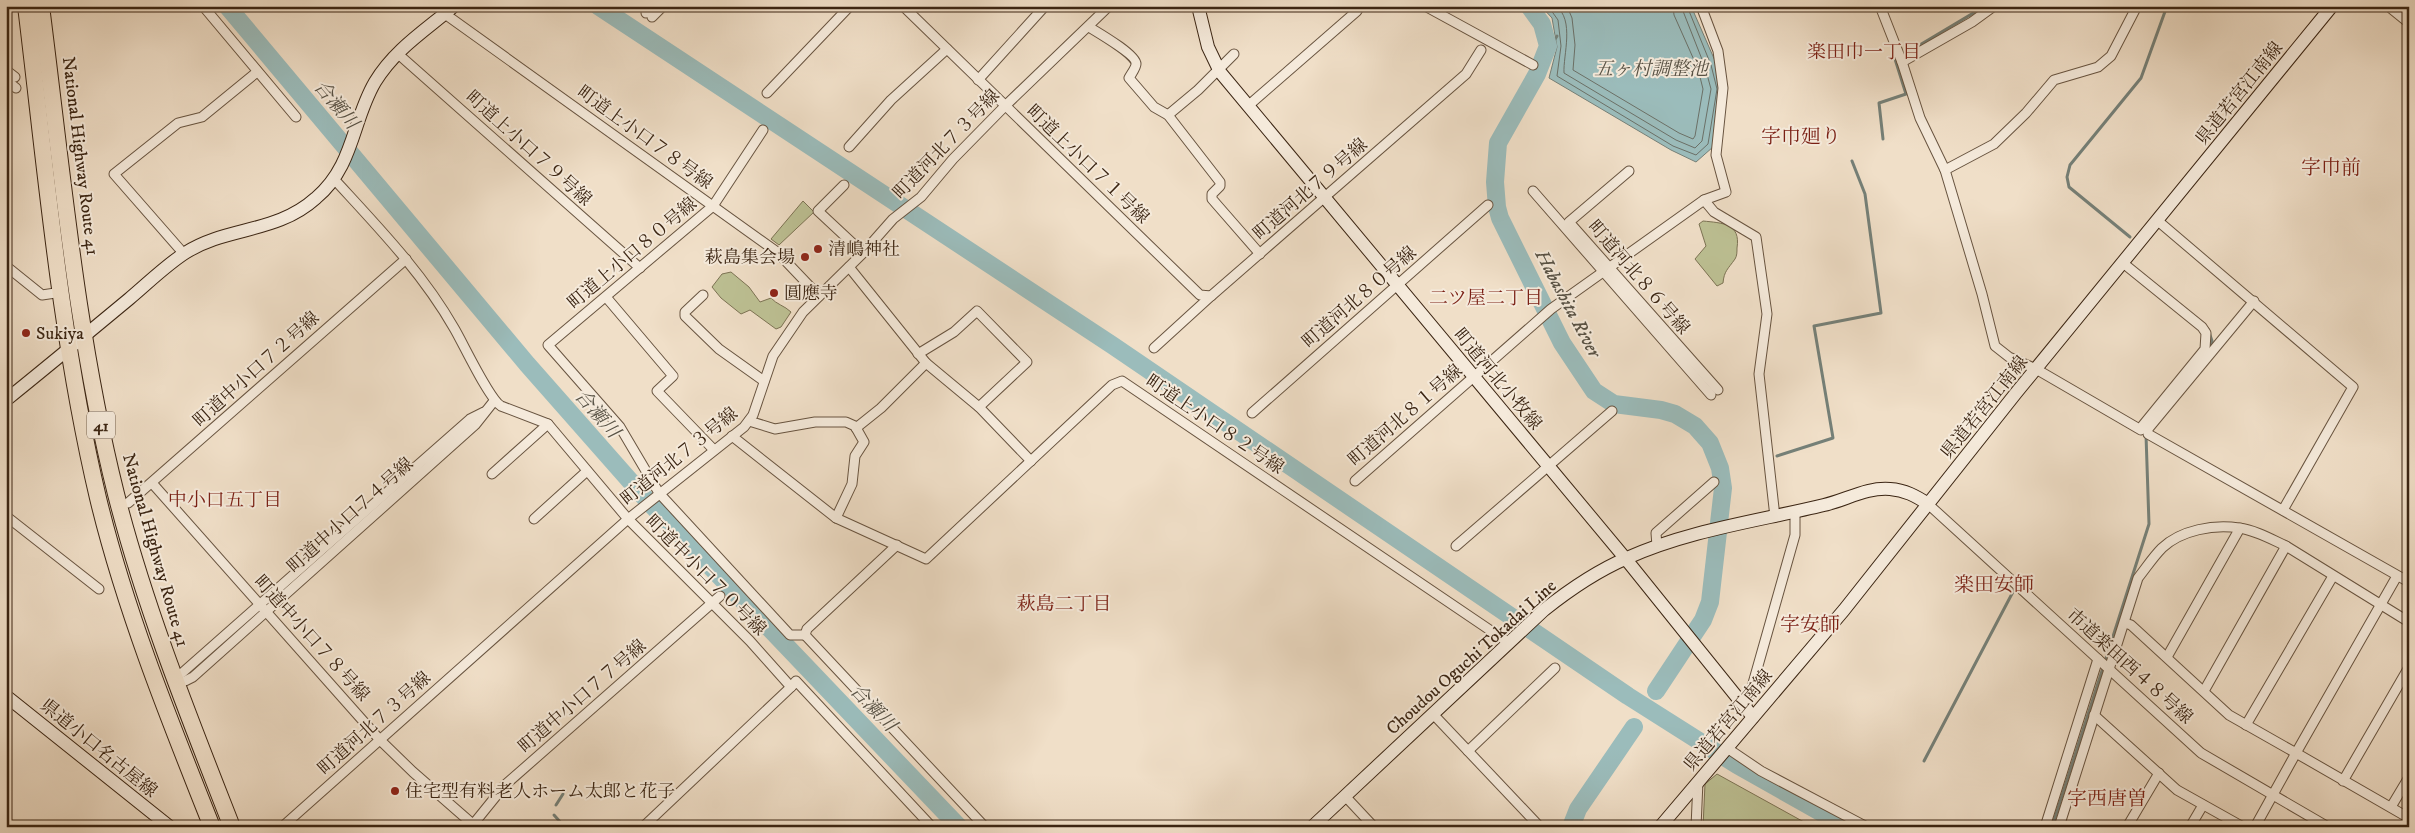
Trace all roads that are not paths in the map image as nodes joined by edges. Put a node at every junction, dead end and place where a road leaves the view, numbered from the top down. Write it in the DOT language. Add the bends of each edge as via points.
graph roads {
  1 [pos="26,6"];
  2 [pos="42,6"];
  3 [pos="203,6"];
  4 [pos="663,6"];
  5 [pos="850,6"];
  6 [pos="903,6"];
  7 [pos="1045,6"];
  8 [pos="1109,6"];
  9 [pos="1198,6"];
  10 [pos="1360,6"];
  11 [pos="1426,6"];
  12 [pos="1701,6"];
  13 [pos="1880,6"];
  14 [pos="1994,6"];
  15 [pos="2137,6"];
  16 [pos="2332,6"];
  17 [pos="2388,6"];
  18 [pos="450,10"];
  19 [pos="650,12"];
  20 [pos="2409,23"];
  21 [pos="1089,27"];
  22 [pos="947,49"];
  23 [pos="1481,50"];
  24 [pos="397,53"];
  25 [pos="1234,54"];
  26 [pos="1902,62"];
  27 [pos="1532,65"];
  28 [pos="1219,69"];
  29 [pos="6,70"];
  30 [pos="257,72"];
  31 [pos="10,78"];
  32 [pos="978,80"];
  33 [pos="16,88"];
  34 [pos="767,93"];
  35 [pos="1249,105"];
  36 [pos="1005,106"];
  37 [pos="1168,115"];
  38 [pos="296,117"];
  39 [pos="763,130"];
  40 [pos="849,147"];
  41 [pos="1945,170"];
  42 [pos="334,179"];
  43 [pos="844,186"];
  44 [pos="1533,192"];
  45 [pos="1325,198"];
  46 [pos="1704,200"];
  47 [pos="1488,205"];
  48 [pos="713,206"];
  49 [pos="2158,221"];
  50 [pos="1561,223"];
  51 [pos="184,254"];
  52 [pos="863,254"];
  53 [pos="1260,254"];
  54 [pos="406,259"];
  55 [pos="2123,263"];
  56 [pos="6,266"];
  57 [pos="849,267"];
  58 [pos="640,268"];
  59 [pos="1606,269"];
  60 [pos="1397,285"];
  61 [pos="62,292"];
  62 [pos="703,295"];
  63 [pos="819,296"];
  64 [pos="1211,296"];
  65 [pos="606,297"];
  66 [pos="2254,301"];
  67 [pos="84,335"];
  68 [pos="70,348"];
  69 [pos="1154,348"];
  70 [pos="918,354"];
  71 [pos="926,363"];
  72 [pos="2036,369"];
  73 [pos="1473,376"];
  74 [pos="764,381"];
  75 [pos="1714,392"];
  76 [pos="6,400"];
  77 [pos="494,401"];
  78 [pos="979,407"];
  79 [pos="1612,411"];
  80 [pos="1252,413"];
  81 [pos="749,421"];
  82 [pos="548,424"];
  83 [pos="856,428"];
  84 [pos="732,436"];
  85 [pos="714,450"];
  86 [pos="1031,461"];
  87 [pos="1548,466"];
  88 [pos="587,471"];
  89 [pos="492,474"];
  90 [pos="1355,481"];
  91 [pos="1714,482"];
  92 [pos="152,483"];
  93 [pos="657,494"];
  94 [pos="128,503"];
  95 [pos="1928,504"];
  96 [pos="2283,510"];
  97 [pos="1795,512"];
  98 [pos="6,516"];
  99 [pos="1775,516"];
  100 [pos="836,518"];
  101 [pos="534,519"];
  102 [pos="628,519"];
  103 [pos="2240,528"];
  104 [pos="896,545"];
  105 [pos="1456,546"];
  106 [pos="1657,546"];
  107 [pos="2286,546"];
  108 [pos="1625,558"];
  109 [pos="2333,576"];
  110 [pos="2397,576"];
  111 [pos="2409,582"];
  112 [pos="99,589"];
  113 [pos="720,596"];
  114 [pos="2380,604"];
  115 [pos="711,605"];
  116 [pos="264,608"];
  117 [pos="2409,622"];
  118 [pos="2125,623"];
  119 [pos="805,636"];
  120 [pos="1514,638"];
  121 [pos="2167,657"];
  122 [pos="2098,659"];
  123 [pos="2409,666"];
  124 [pos="1555,668"];
  125 [pos="2109,669"];
  126 [pos="184,677"];
  127 [pos="791,686"];
  128 [pos="2204,691"];
  129 [pos="6,696"];
  130 [pos="1750,712"];
  131 [pos="1433,714"];
  132 [pos="2094,714"];
  133 [pos="2246,725"];
  134 [pos="380,740"];
  135 [pos="1727,748"];
  136 [pos="1468,751"];
  137 [pos="2296,753"];
  138 [pos="2159,773"];
  139 [pos="2409,777"];
  140 [pos="2342,780"];
  141 [pos="1698,781"];
  142 [pos="2272,795"];
  143 [pos="1345,796"];
  144 [pos="2203,805"];
  145 [pos="2391,807"];
  146 [pos="2409,818"];
  147 [pos="474,826"];
  148 [pos="170,827"];
  149 [pos="212,827"];
  150 [pos="232,827"];
  151 [pos="282,827"];
  152 [pos="643,827"];
  153 [pos="932,827"];
  154 [pos="985,827"];
  155 [pos="1312,827"];
  156 [pos="1374,827"];
  157 [pos="1540,827"];
  158 [pos="1660,827"];
  159 [pos="1696,827"];
  160 [pos="1867,827"];
  161 [pos="2045,827"];
  162 [pos="2060,827"];
  163 [pos="2127,827"];
  164 [pos="2190,827"];
  165 [pos="2243,827"];
  166 [pos="2255,827"];
  167 [pos="2328,827"];
  1 -- 61 [label="highway, National Highway Route 41 / 41"];
  2 -- 67 [label="highway, National Highway Route 41 / 41"];
  3 -- 30 [label="street"];
  4 -- 19 [label="street"];
  5 -- 34 [label="street"];
  6 -- 22 [label="street, 町道上小口７１号線"];
  7 -- 32 [label="street"];
  8 -- 21 [label="street, 町道河北７３号線"];
  9 -- 28 [label="street, 町道河北小牧線" via="1208,48"];
  10 -- 35 [label="street"];
  11 -- 27 [label="street"];
  12 -- 46 [label="street, 町道河北８１号線" via="1718,51 1723,88 1716,155 1726,192"];
  13 -- 26 [label="street"];
  14 -- 26 [label="street"];
  15 -- 41 [label="street" via="2111,56 2098,67 2054,80 1994,144"];
  16 -- 49 [label="street, 県道若宮江南線"];
  17 -- 20 [label="street"];
  18 -- 24 [label="street"];
  18 -- 48 [label="street, 町道上小口７８号線"];
  21 -- 36 [label="street, 町道河北７３号線"];
  21 -- 37 [label="street" via="1133,57 1136,65 1129,78 1154,107"];
  22 -- 32 [label="street, 町道上小口７１号線"];
  22 -- 40 [label="street" via="891,100"];
  23 -- 45 [label="street, 町道河北７９号線" via="1466,74"];
  24 -- 42 [label="street" via="370,91 353,141"];
  24 -- 58 [label="street, 町道上小口７９号線"];
  25 -- 28 [label="street"];
  26 -- 41 [label="street" via="1920,118"];
  28 -- 35 [label="street, 町道河北小牧線"];
  28 -- 37 [label="street"];
  29 -- 31 [label="street"];
  30 -- 38 [label="street"];
  30 -- 51 [label="street" via="202,117 178,123 114,174"];
  31 -- 33 [label="street"];
  32 -- 36 [label="street, 町道上小口７１号線"];
  35 -- 45 [label="street, 町道河北小牧線"];
  36 -- 52 [label="street, 町道河北７３号線"];
  36 -- 64 [label="street, 町道上小口７１号線" via="1200,295"];
  37 -- 53 [label="street" via="1220,182 1212,199"];
  39 -- 48 [label="street, 町道上小口８０号線"];
  41 -- 72 [label="street" via="1996,346 2010,357"];
  42 -- 51 [label="street" via="317,198 284,220 219,237"];
  42 -- 54 [label="street"];
  43 -- 52 [label="street" via="818,211"];
  44 -- 50 [label="street"];
  45 -- 53 [label="street, 町道河北７９号線"];
  45 -- 60 [label="street, 町道河北小牧線"];
  46 -- 59 [label="street, 町道河北８１号線"];
  46 -- 99 [label="street" via="1714,212 1756,237 1767,314 1759,374"];
  47 -- 60 [label="street, 町道河北８０号線"];
  48 -- 58 [label="street, 町道上小口８０号線"];
  48 -- 63 [label="street, 町道上小口７８号線" via="777,252"];
  49 -- 55 [label="street, 県道若宮江南線"];
  49 -- 66 [label="street"];
  50 -- 59 [label="street"];
  50 -- 59 [label="street, 町道河北８６号線" via="1628,168 1569,222"];
  51 -- 67 [label="street"];
  52 -- 57 [label="street, 町道河北７３号線"];
  53 -- 64 [label="street, 町道河北７９号線"];
  54 -- 77 [label="street" via="439,302"];
  54 -- 92 [label="street, 町道中小口７２号線"];
  55 -- 72 [label="street, 県道若宮江南線"];
  55 -- 72 [label="street" via="2202,327 2207,339 2205,349 2141,430"];
  56 -- 61 [label="street" via="42,295"];
  57 -- 63 [label="street, 町道河北７３号線"];
  57 -- 70 [label="street"];
  58 -- 65 [label="street, 町道上小口８０号線"];
  59 -- 73 [label="street, 町道河北８１号線" via="1551,309"];
  59 -- 75 [label="street"];
  60 -- 73 [label="street, 町道河北小牧線"];
  60 -- 80 [label="street, 町道河北８０号線"];
  61 -- 68 [label="highway, National Highway Route 41 / 41"];
  62 -- 74 [label="street" via="685,316 719,349"];
  63 -- 74 [label="street, 町道河北７３号線" via="802,312 787,334 773,356"];
  64 -- 69 [label="street, 町道河北７９号線"];
  65 -- 85 [label="street" via="673,376 657,391"];
  65 -- 93 [label="street, 町道上小口８０号線" via="548,345 620,427"];
  66 -- 96 [label="street" via="2353,387"];
  66 -- 96 [label="street" via="2148,429 2148,434"];
  67 -- 68 [label="street"];
  67 -- 150 [label="highway, National Highway Route 41 / 41" via="113,482 141,581 164,652"];
  68 -- 76 [label="street"];
  68 -- 149 [label="highway, National Highway Route 41 / 41" via="88,454 114,555 156,680"];
  70 -- 71 [label="street"];
  70 -- 78 [label="street" via="954,332 977,311 1027,362"];
  71 -- 78 [label="street"];
  71 -- 83 [label="street"];
  72 -- 95 [label="street, 県道若宮江南線"];
  73 -- 87 [label="street, 町道河北小牧線"];
  73 -- 90 [label="street, 町道河北８１号線"];
  74 -- 81 [label="street, 町道河北７３号線"];
  77 -- 82 [label="street, 町道中小口７０号線"];
  77 -- 116 [label="street, 町道中小口７４号線" via="488,409 470,419"];
  78 -- 86 [label="street"];
  79 -- 87 [label="street"];
  81 -- 83 [label="street" via="775,430 833,420"];
  81 -- 84 [label="street, 町道河北７３号線"];
  82 -- 88 [label="street, 町道中小口７０号線"];
  82 -- 89 [label="street"];
  83 -- 100 [label="street" via="864,442 855,456 852,484"];
  84 -- 85 [label="street, 町道河北７３号線"];
  84 -- 100 [label="street"];
  85 -- 93 [label="street, 町道河北７３号線"];
  86 -- 104 [label="street, 町道上小口８２号線" via="926,559"];
  86 -- 120 [label="street, 町道上小口８２号線" via="1112,385 1123,381"];
  87 -- 105 [label="street"];
  87 -- 108 [label="street, 町道河北小牧線"];
  88 -- 101 [label="street"];
  88 -- 102 [label="street, 町道中小口７０号線"];
  91 -- 106 [label="street" via="1656,533"];
  92 -- 94 [label="street, 町道中小口７２号線"];
  92 -- 116 [label="street, 町道中小口７８号線"];
  93 -- 102 [label="street, 町道河北７３号線"];
  93 -- 119 [label="street" via="790,635"];
  95 -- 97 [label="street, Choudou Oguchi Tokadai Line" via="1912,494 1881,489"];
  95 -- 122 [label="street, 市道楽田西４８号線"];
  95 -- 130 [label="street, 県道若宮江南線" via="1844,610"];
  96 -- 110 [label="street"];
  97 -- 99 [label="street, Choudou Oguchi Tokadai Line"];
  97 -- 130 [label="street" via="1795,535"];
  98 -- 112 [label="street"];
  99 -- 106 [label="street, Choudou Oguchi Tokadai Line"];
  100 -- 104 [label="street"];
  102 -- 115 [label="street, 町道中小口７０号線"];
  102 -- 134 [label="street, 町道河北７３号線"];
  103 -- 107 [label="street"];
  103 -- 118 [label="street" via="2198,530 2179,536 2163,547 2138,578"];
  103 -- 121 [label="street"];
  104 -- 119 [label="street" via="807,629"];
  106 -- 108 [label="street, Choudou Oguchi Tokadai Line"];
  107 -- 109 [label="street"];
  107 -- 128 [label="street"];
  108 -- 120 [label="street, Choudou Oguchi Tokadai Line" via="1580,583"];
  108 -- 130 [label="street, 町道河北小牧線"];
  109 -- 114 [label="street"];
  109 -- 133 [label="street"];
  110 -- 111 [label="street"];
  110 -- 114 [label="street"];
  113 -- 115 [label="street, 町道中小口７７号線"];
  114 -- 117 [label="street"];
  114 -- 137 [label="street"];
  115 -- 127 [label="street, 町道中小口７０号線"];
  115 -- 147 [label="street, 町道中小口７７号線" via="505,785"];
  116 -- 126 [label="street, 町道中小口７４号線"];
  116 -- 134 [label="street, 町道中小口７８号線"];
  118 -- 121 [label="street"];
  118 -- 125 [label="street"];
  119 -- 154 [label="street"];
  120 -- 131 [label="street, Choudou Oguchi Tokadai Line"];
  121 -- 128 [label="street"];
  122 -- 125 [label="street, 市道楽田西４８号線"];
  122 -- 161 [label="street"];
  123 -- 140 [label="street"];
  124 -- 136 [label="street"];
  125 -- 132 [label="street"];
  125 -- 142 [label="street, 市道楽田西４８号線" via="2201,753"];
  127 -- 152 [label="street"];
  127 -- 153 [label="street, 町道中小口７０号線" via="796,682"];
  128 -- 133 [label="street" via="2229,715"];
  129 -- 148 [label="street, 県道小口名古屋線"];
  130 -- 135 [label="street, 県道若宮江南線"];
  131 -- 136 [label="street"];
  131 -- 143 [label="street, Choudou Oguchi Tokadai Line"];
  132 -- 138 [label="street"];
  132 -- 162 [label="street"];
  133 -- 137 [label="street"];
  134 -- 147 [label="street, 町道中小口７８号線"];
  134 -- 151 [label="street, 町道河北７３号線"];
  135 -- 141 [label="street, 県道若宮江南線"];
  135 -- 160 [label="street" via="1761,771"];
  136 -- 157 [label="street"];
  137 -- 140 [label="street"];
  137 -- 142 [label="street"];
  138 -- 144 [label="street" via="2177,790"];
  138 -- 163 [label="street"];
  139 -- 145 [label="street"];
  140 -- 145 [label="street"];
  141 -- 158 [label="street, 県道若宮江南線"];
  141 -- 159 [label="street"];
  142 -- 166 [label="street"];
  142 -- 167 [label="street, 市道楽田西４８号線"];
  143 -- 155 [label="street, Choudou Oguchi Tokadai Line"];
  143 -- 156 [label="street"];
  144 -- 164 [label="street"];
  144 -- 165 [label="street"];
  145 -- 146 [label="street"];
}
